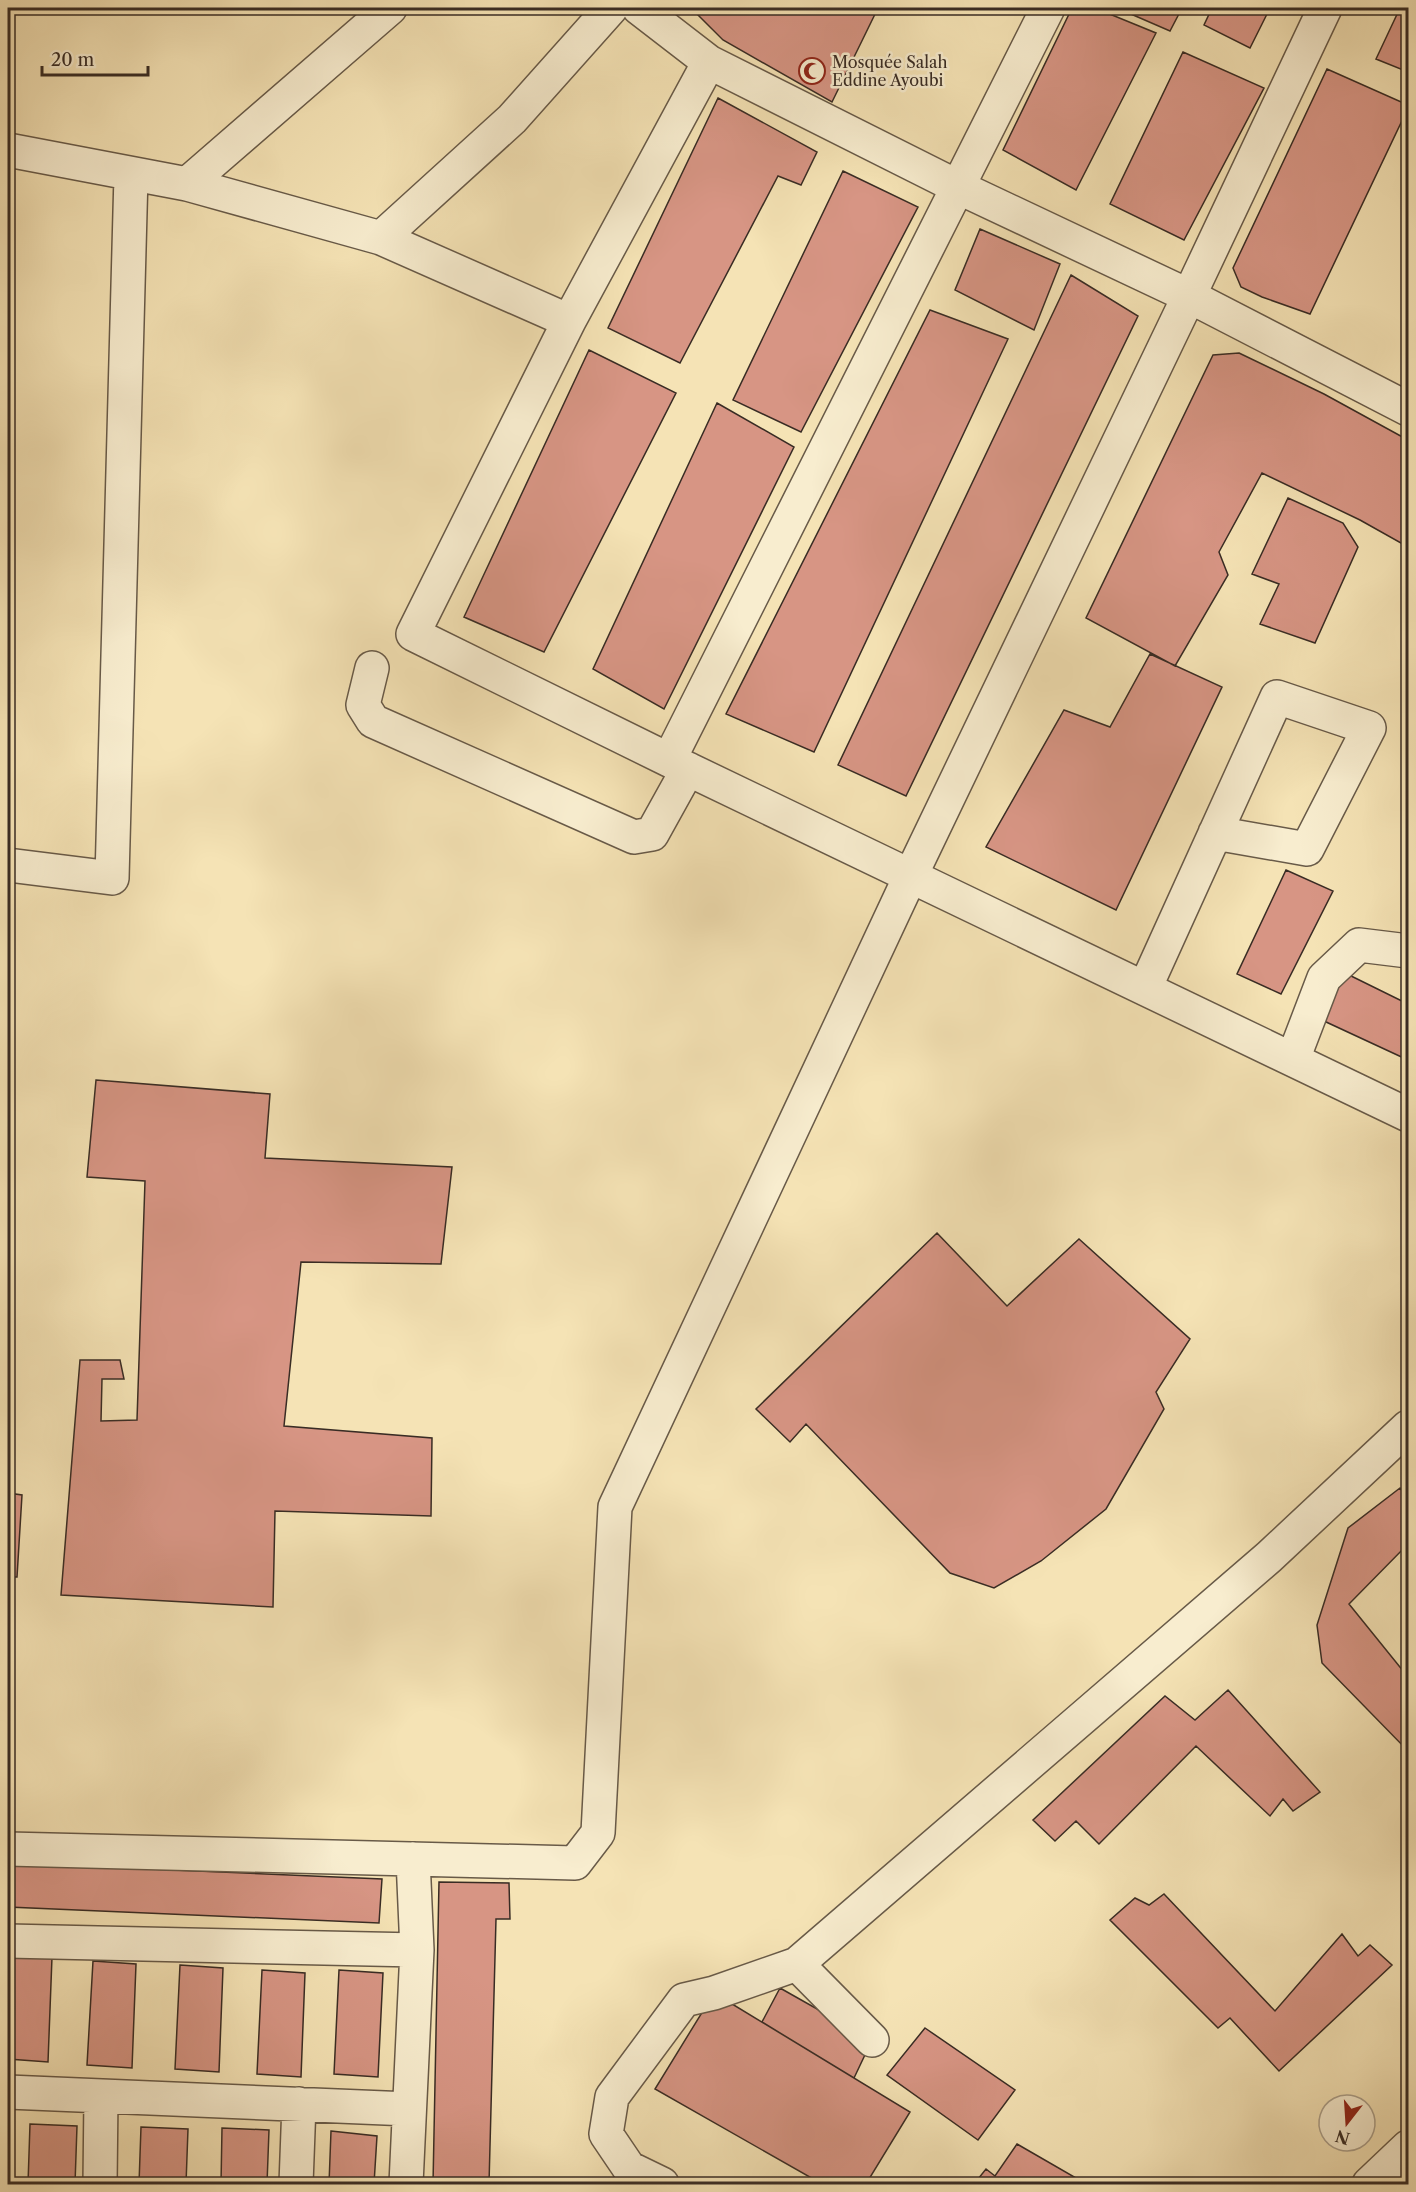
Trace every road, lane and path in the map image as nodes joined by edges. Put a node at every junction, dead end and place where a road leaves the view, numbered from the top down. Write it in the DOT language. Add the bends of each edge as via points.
graph roads {
  1 [pos="390,8"];
  2 [pos="611,8"];
  3 [pos="639,8"];
  4 [pos="1048,8"];
  5 [pos="1325,8"];
  6 [pos="709,62"];
  7 [pos="8,150"];
  8 [pos="131,175"];
  9 [pos="187,184"];
  10 [pos="958,187"];
  11 [pos="381,237"];
  12 [pos="1189,296"];
  13 [pos="569,321"];
  14 [pos="1408,409"];
  15 [pos="372,668"];
  16 [pos="678,765"];
  17 [pos="1215,833"];
  18 [pos="8,865"];
  19 [pos="910,877"];
  20 [pos="1408,951"];
  21 [pos="1145,988"];
  22 [pos="1293,1059"];
  23 [pos="1408,1115"];
  24 [pos="1408,1427"];
  25 [pos="8,1849"];
  26 [pos="413,1859"];
  27 [pos="8,1941"];
  28 [pos="417,1950"];
  29 [pos="797,1964"];
  30 [pos="872,2040"];
  31 [pos="8,2092"];
  32 [pos="102,2096"];
  33 [pos="299,2104"];
  34 [pos="409,2109"];
  35 [pos="1408,2147"];
  36 [pos="100,2184"];
  37 [pos="296,2184"];
  38 [pos="406,2184"];
  39 [pos="662,2184"];
  40 [pos="1369,2184"];
  1 -- 9 [label="street"];
  2 -- 11 [label="street" via="512,119"];
  3 -- 6 [label="street"];
  4 -- 10 [label="street"];
  5 -- 12 [label="street"];
  6 -- 10 [label="street"];
  6 -- 13 [label="street"];
  7 -- 8 [label="street"];
  8 -- 9 [label="street"];
  8 -- 18 [label="street" via="112,878"];
  9 -- 11 [label="street"];
  10 -- 12 [label="street"];
  10 -- 16 [label="street"];
  11 -- 13 [label="street"];
  12 -- 14 [label="street"];
  12 -- 19 [label="street"];
  13 -- 16 [label="street" via="413,634"];
  15 -- 16 [label="street" via="363,705 373,721 634,837 652,834"];
  16 -- 19 [label="street"];
  17 -- 17 [label="street" via="1307,849 1369,728 1277,697"];
  17 -- 21 [label="street"];
  19 -- 21 [label="street"];
  19 -- 26 [label="street" via="615,1507 598,1833 575,1863"];
  20 -- 22 [label="street" via="1359,945 1324,978"];
  21 -- 22 [label="street"];
  22 -- 23 [label="street"];
  24 -- 29 [label="street" via="1269,1557"];
  25 -- 26 [label="street"];
  26 -- 28 [label="street"];
  27 -- 28 [label="street"];
  28 -- 34 [label="street"];
  29 -- 30 [label="street"];
  29 -- 39 [label="street" via="684,2000 612,2097 606,2134 629,2168"];
  31 -- 32 [label="street"];
  32 -- 33 [label="street"];
  32 -- 36 [label="street"];
  33 -- 34 [label="street"];
  33 -- 37 [label="street"];
  34 -- 38 [label="street"];
  35 -- 40 [label="street"];
}
